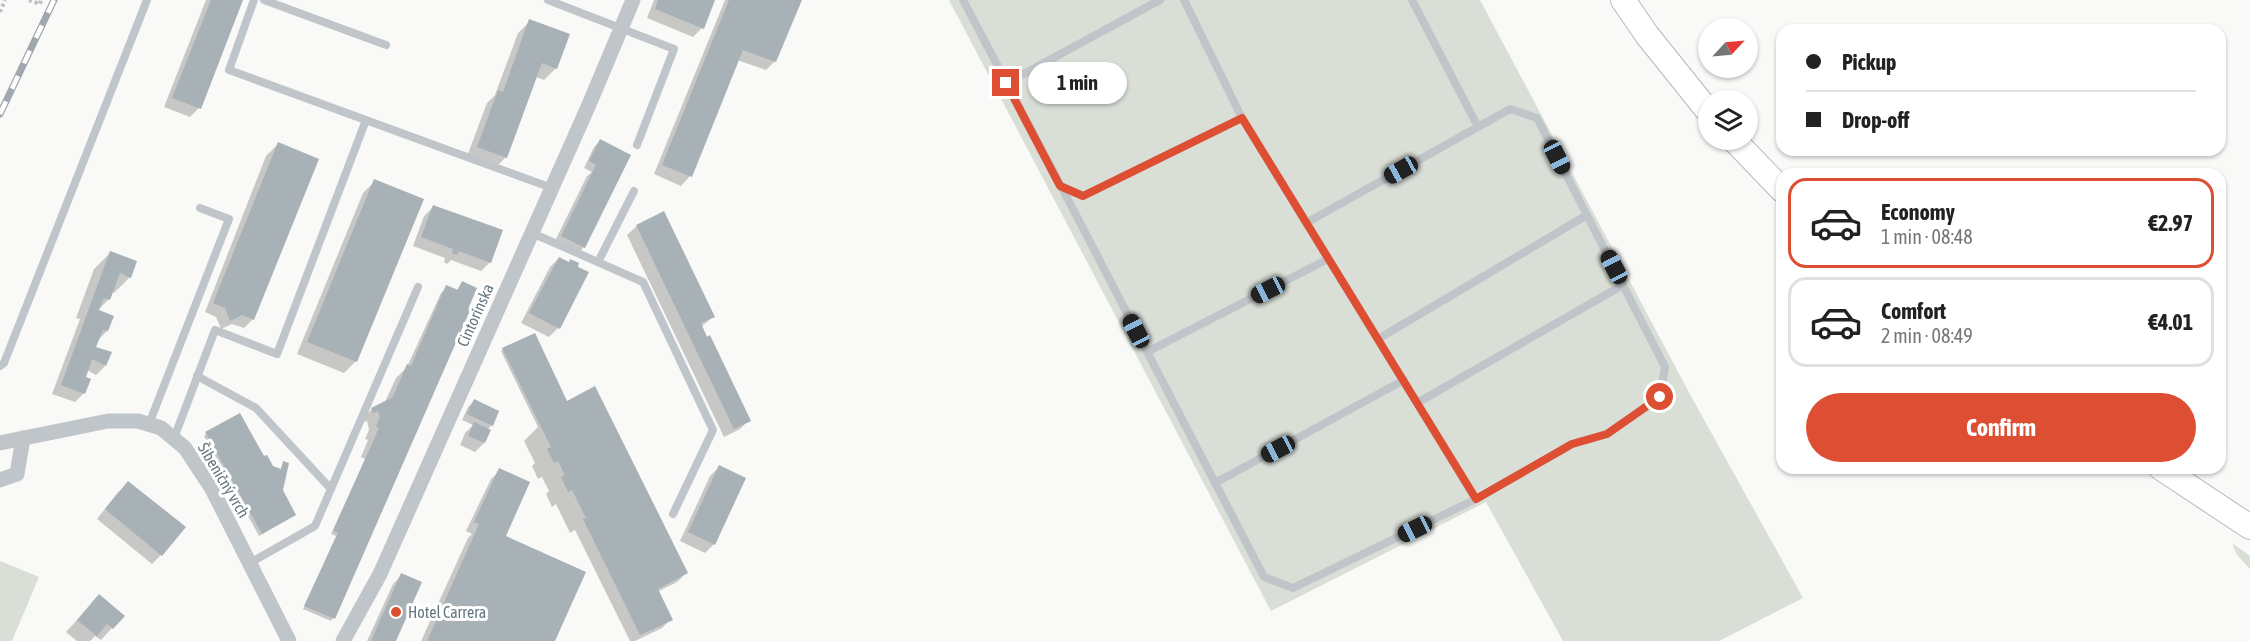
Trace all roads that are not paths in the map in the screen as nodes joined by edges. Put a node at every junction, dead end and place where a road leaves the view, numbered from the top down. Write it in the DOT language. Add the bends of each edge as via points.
graph roads {
  1 [pos="147,0"];
  2 [pos="254,0"];
  3 [pos="264,0"];
  4 [pos="548,0"];
  5 [pos="633,0"];
  6 [pos="963,0"];
  7 [pos="1160,0"];
  8 [pos="1184,0"];
  9 [pos="1412,0"];
  10 [pos="1623,0"];
  11 [pos="621,28"];
  12 [pos="386,45"];
  13 [pos="1006,83"];
  14 [pos="1698,99"];
  15 [pos="1242,118"];
  16 [pos="366,120"];
  17 [pos="1478,128"];
  18 [pos="637,145"];
  19 [pos="1744,150"];
  20 [pos="1776,184"];
  21 [pos="1060,186"];
  22 [pos="552,188"];
  23 [pos="634,191"];
  24 [pos="200,208"];
  25 [pos="1587,214"];
  26 [pos="1306,223"];
  27 [pos="532,233"];
  28 [pos="1328,259"];
  29 [pos="598,262"];
  30 [pos="1623,285"];
  31 [pos="418,287"];
  32 [pos="1378,339"];
  33 [pos="1147,352"];
  34 [pos="0,366"];
  35 [pos="197,375"];
  36 [pos="1404,380"];
  37 [pos="1417,403"];
  38 [pos="149,424"];
  39 [pos="23,438"];
  40 [pos="174,438"];
  41 [pos="0,443"];
  42 [pos="2170,474"];
  43 [pos="0,480"];
  44 [pos="1215,483"];
  45 [pos="331,489"];
  46 [pos="1476,499"];
  47 [pos="674,514"];
  48 [pos="2250,527"];
  49 [pos="250,563"];
  50 [pos="289,641"];
  51 [pos="343,641"];
  1 -- 34 [label="lane"];
  2 -- 16 [label="lane" via="229,69"];
  3 -- 12 [label="lane"];
  4 -- 11 [label="lane"];
  5 -- 11 [label="street, Cintorínska"];
  6 -- 13 [label="lane"];
  7 -- 13 [label="lane"];
  8 -- 15 [label="lane"];
  9 -- 17 [label="lane"];
  10 -- 14 [label="main road"];
  11 -- 18 [label="lane" via="674,49"];
  11 -- 22 [label="street, Cintorínska"];
  13 -- 21 [label="lane"];
  15 -- 21 [label="lane" via="1083,196"];
  15 -- 26 [label="lane"];
  16 -- 22 [label="lane"];
  16 -- 35 [label="lane" via="277,354 215,330"];
  17 -- 25 [label="lane" via="1510,109 1538,118"];
  17 -- 26 [label="lane"];
  19 -- 20 [label="main road"];
  21 -- 33 [label="lane"];
  22 -- 27 [label="street, Cintorínska"];
  23 -- 29 [label="lane"];
  24 -- 38 [label="lane" via="229,219"];
  25 -- 30 [label="lane"];
  25 -- 32 [label="lane"];
  26 -- 28 [label="lane"];
  27 -- 29 [label="lane"];
  27 -- 51 [label="street, Cintorínska" via="380,574"];
  28 -- 32 [label="lane"];
  28 -- 33 [label="lane"];
  29 -- 47 [label="lane" via="643,282 713,430"];
  30 -- 37 [label="lane"];
  30 -- 46 [label="lane" via="1665,367 1660,397 1607,434 1572,444"];
  31 -- 45 [label="lane"];
  32 -- 36 [label="lane"];
  33 -- 44 [label="lane"];
  35 -- 40 [label="lane"];
  35 -- 45 [label="lane" via="256,408"];
  36 -- 37 [label="lane"];
  36 -- 44 [label="lane"];
  37 -- 46 [label="lane"];
  38 -- 39 [label="street, Šibeničný vrch" via="108,421"];
  38 -- 40 [label="street, Šibeničný vrch"];
  39 -- 41 [label="street, Šibeničný vrch"];
  39 -- 43 [label="street" via="17,474"];
  40 -- 49 [label="street, Šibeničný vrch" via="212,489"];
  42 -- 48 [label="main road"];
  44 -- 46 [label="lane" via="1264,577 1293,588"];
  45 -- 49 [label="lane" via="315,526"];
  49 -- 50 [label="street, Šibeničný vrch"];
}
